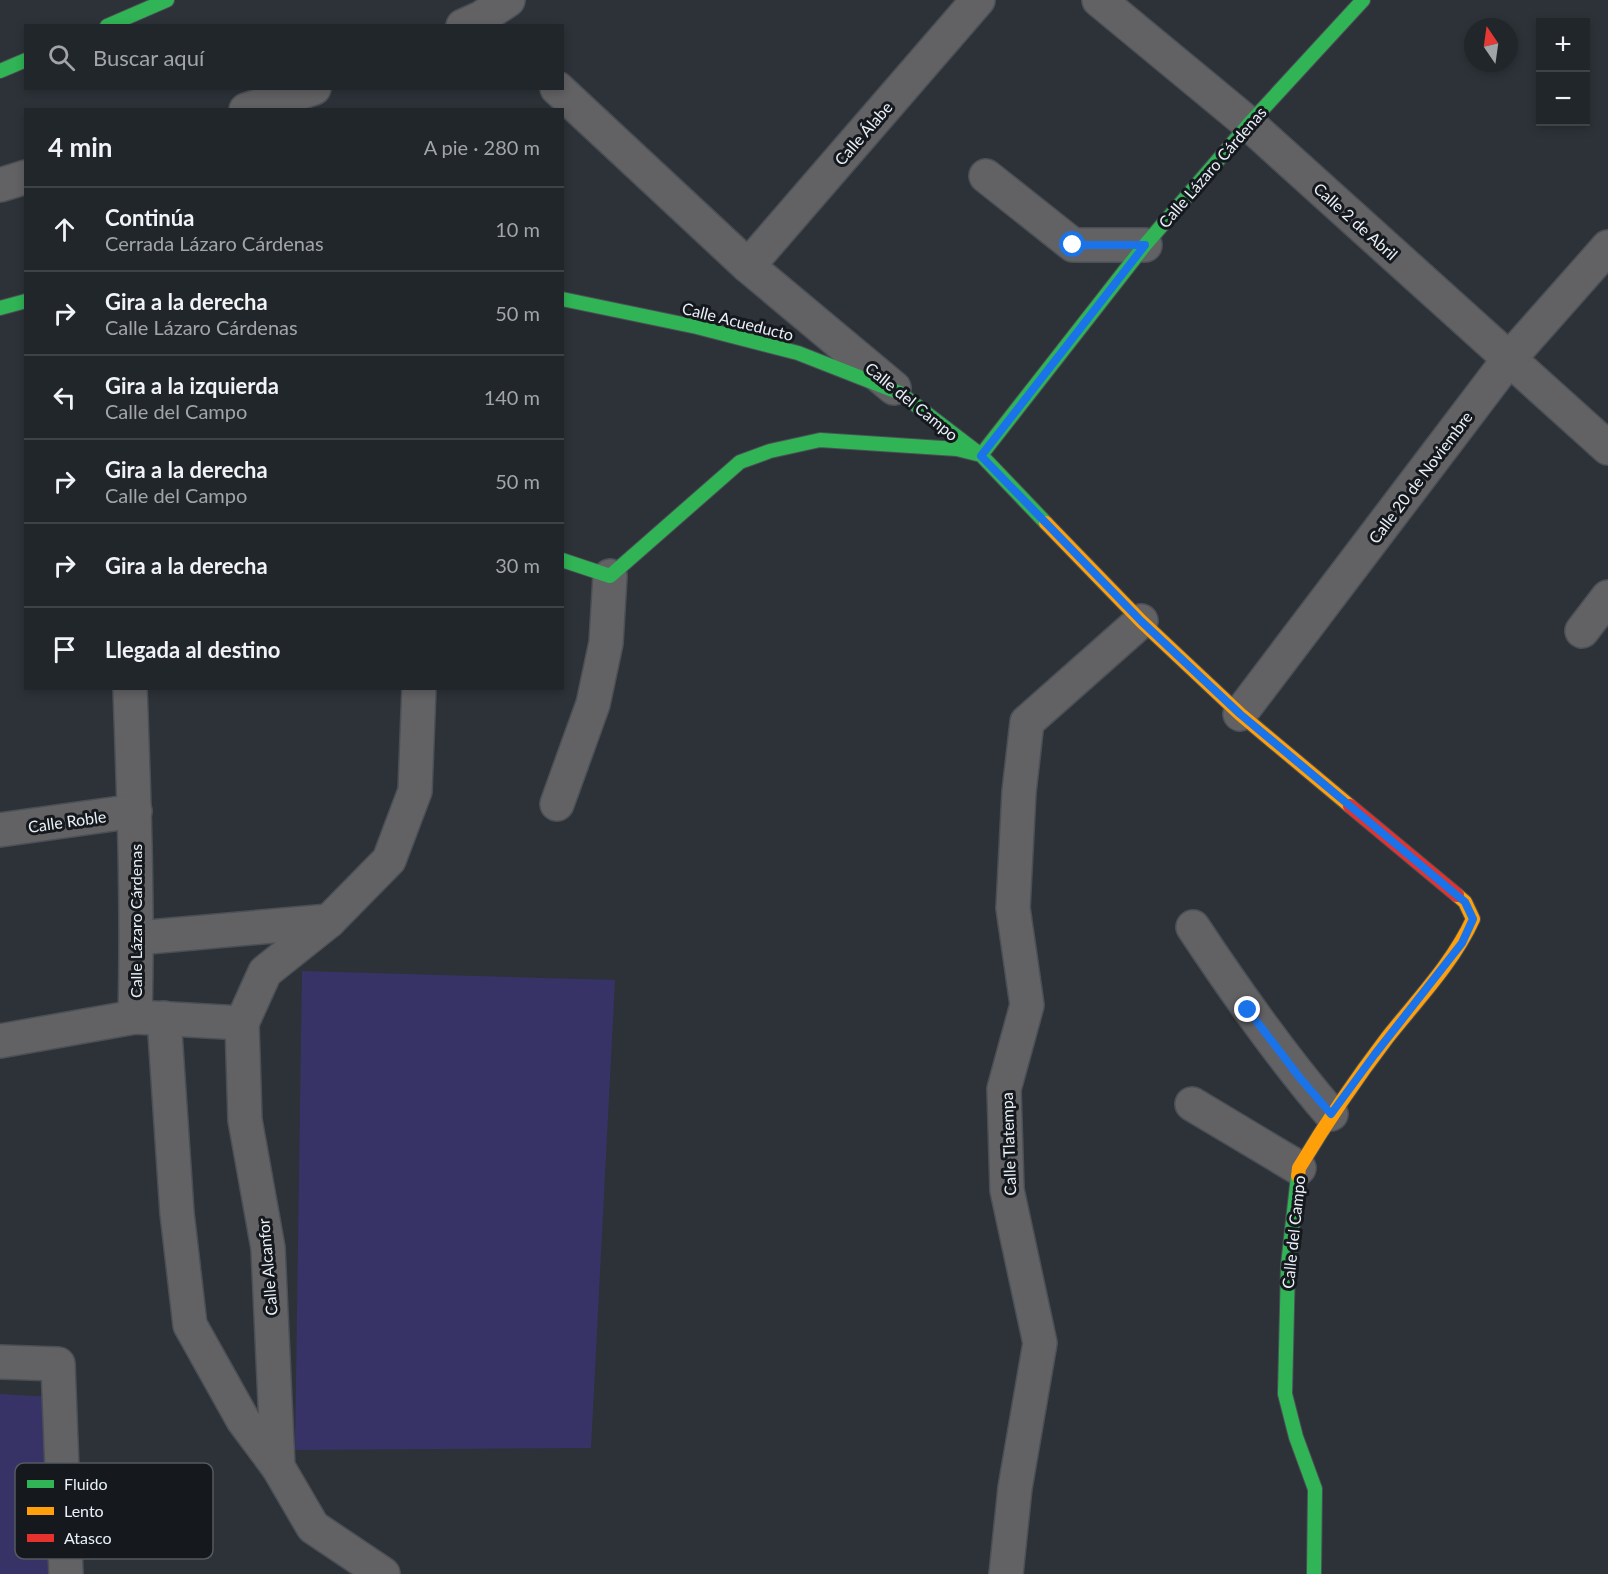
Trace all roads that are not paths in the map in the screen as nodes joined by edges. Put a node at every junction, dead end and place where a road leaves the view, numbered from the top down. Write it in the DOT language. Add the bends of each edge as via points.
graph roads {
  1 [pos="167,0"];
  2 [pos="508,0"];
  3 [pos="978,0"];
  4 [pos="1099,0"];
  5 [pos="1363,0"];
  6 [pos="478,23"];
  7 [pos="112,24"];
  8 [pos="24,61"];
  9 [pos="0,71"];
  10 [pos="308,90"];
  11 [pos="559,90"];
  12 [pos="252,108"];
  13 [pos="1249,124"];
  14 [pos="986,176"];
  15 [pos="24,178"];
  16 [pos="0,185"];
  17 [pos="1145,245"];
  18 [pos="1608,247"];
  19 [pos="748,266"];
  20 [pos="564,299"];
  21 [pos="24,302"];
  22 [pos="0,308"];
  23 [pos="1509,359"];
  24 [pos="900,393"];
  25 [pos="1608,448"];
  26 [pos="981,456"];
  27 [pos="564,561"];
  28 [pos="610,576"];
  29 [pos="1608,597"];
  30 [pos="1141,621"];
  31 [pos="1582,631"];
  32 [pos="130,690"];
  33 [pos="419,690"];
  34 [pos="1240,714"];
  35 [pos="557,804"];
  36 [pos="135,811"];
  37 [pos="0,830"];
  38 [pos="329,921"];
  39 [pos="1193,927"];
  40 [pos="137,938"];
  41 [pos="150,1018"];
  42 [pos="242,1023"];
  43 [pos="0,1041"];
  44 [pos="1192,1104"];
  45 [pos="1331,1114"];
  46 [pos="1299,1168"];
  47 [pos="0,1362"];
  48 [pos="62,1463"];
  49 [pos="278,1467"];
  50 [pos="65,1559"];
  51 [pos="66,1574"];
  52 [pos="383,1574"];
  53 [pos="1006,1574"];
  54 [pos="1314,1574"];
  1 -- 7 [label="street"];
  2 -- 6 [label="street"];
  3 -- 19 [label="street, Calle Álabe"];
  4 -- 13 [label="street, Calle 2 de Abril"];
  5 -- 13 [label="street, Calle Lázaro Cárdenas"];
  8 -- 9 [label="street"];
  10 -- 12 [label="street"];
  11 -- 19 [label="street, Calle del Campo"];
  13 -- 17 [label="street, Calle Lázaro Cárdenas"];
  13 -- 23 [label="street, Calle 2 de Abril"];
  14 -- 17 [label="street" via="1073,245"];
  15 -- 16 [label="street"];
  17 -- 26 [label="street, Calle Lázaro Cárdenas"];
  18 -- 23 [label="street, Calle 20 de Noviembre"];
  19 -- 24 [label="street, Calle del Campo"];
  20 -- 24 [label="street, Calle Acueducto" via="798,353"];
  21 -- 22 [label="street"];
  23 -- 25 [label="street, Calle 2 de Abril"];
  23 -- 34 [label="street, Calle 20 de Noviembre"];
  24 -- 26 [label="street, Calle del Campo"];
  26 -- 28 [label="street" via="957,449 820,440 770,451 741,462"];
  26 -- 30 [label="street, Calle del Campo"];
  27 -- 28 [label="street"];
  28 -- 35 [label="street" via="606,643 593,704"];
  29 -- 31 [label="street"];
  30 -- 34 [label="street, Calle del Campo"];
  30 -- 53 [label="street, Calle Tlatempa" via="1027,722 1013,908 1027,1005 1004,1089 1007,1190 1040,1343 1015,1488"];
  32 -- 36 [label="street, Calle Lázaro Cárdenas"];
  33 -- 38 [label="street" via="414,791 389,860"];
  34 -- 45 [label="street, Calle del Campo" via="1465,902 1473,919 1462,943"];
  36 -- 37 [label="street, Calle Roble"];
  36 -- 40 [label="street, Calle Lázaro Cárdenas"];
  38 -- 40 [label="street"];
  38 -- 42 [label="street" via="265,972"];
  39 -- 45 [label="street" via="1248,1010"];
  40 -- 41 [label="street, Calle Lázaro Cárdenas"];
  41 -- 42 [label="street"];
  41 -- 43 [label="street, Calle Lázaro Cárdenas"];
  41 -- 49 [label="street" via="190,1325 243,1420"];
  42 -- 49 [label="street, Calle Alcanfor" via="245,1120 268,1248"];
  44 -- 46 [label="street"];
  45 -- 46 [label="street, Calle del Campo"];
  46 -- 54 [label="street, Calle del Campo" via="1288,1265 1285,1394 1315,1489"];
  47 -- 48 [label="street" via="58,1364"];
  49 -- 52 [label="street, Calle Alcanfor" via="314,1527"];
  50 -- 51 [label="street"];
}
